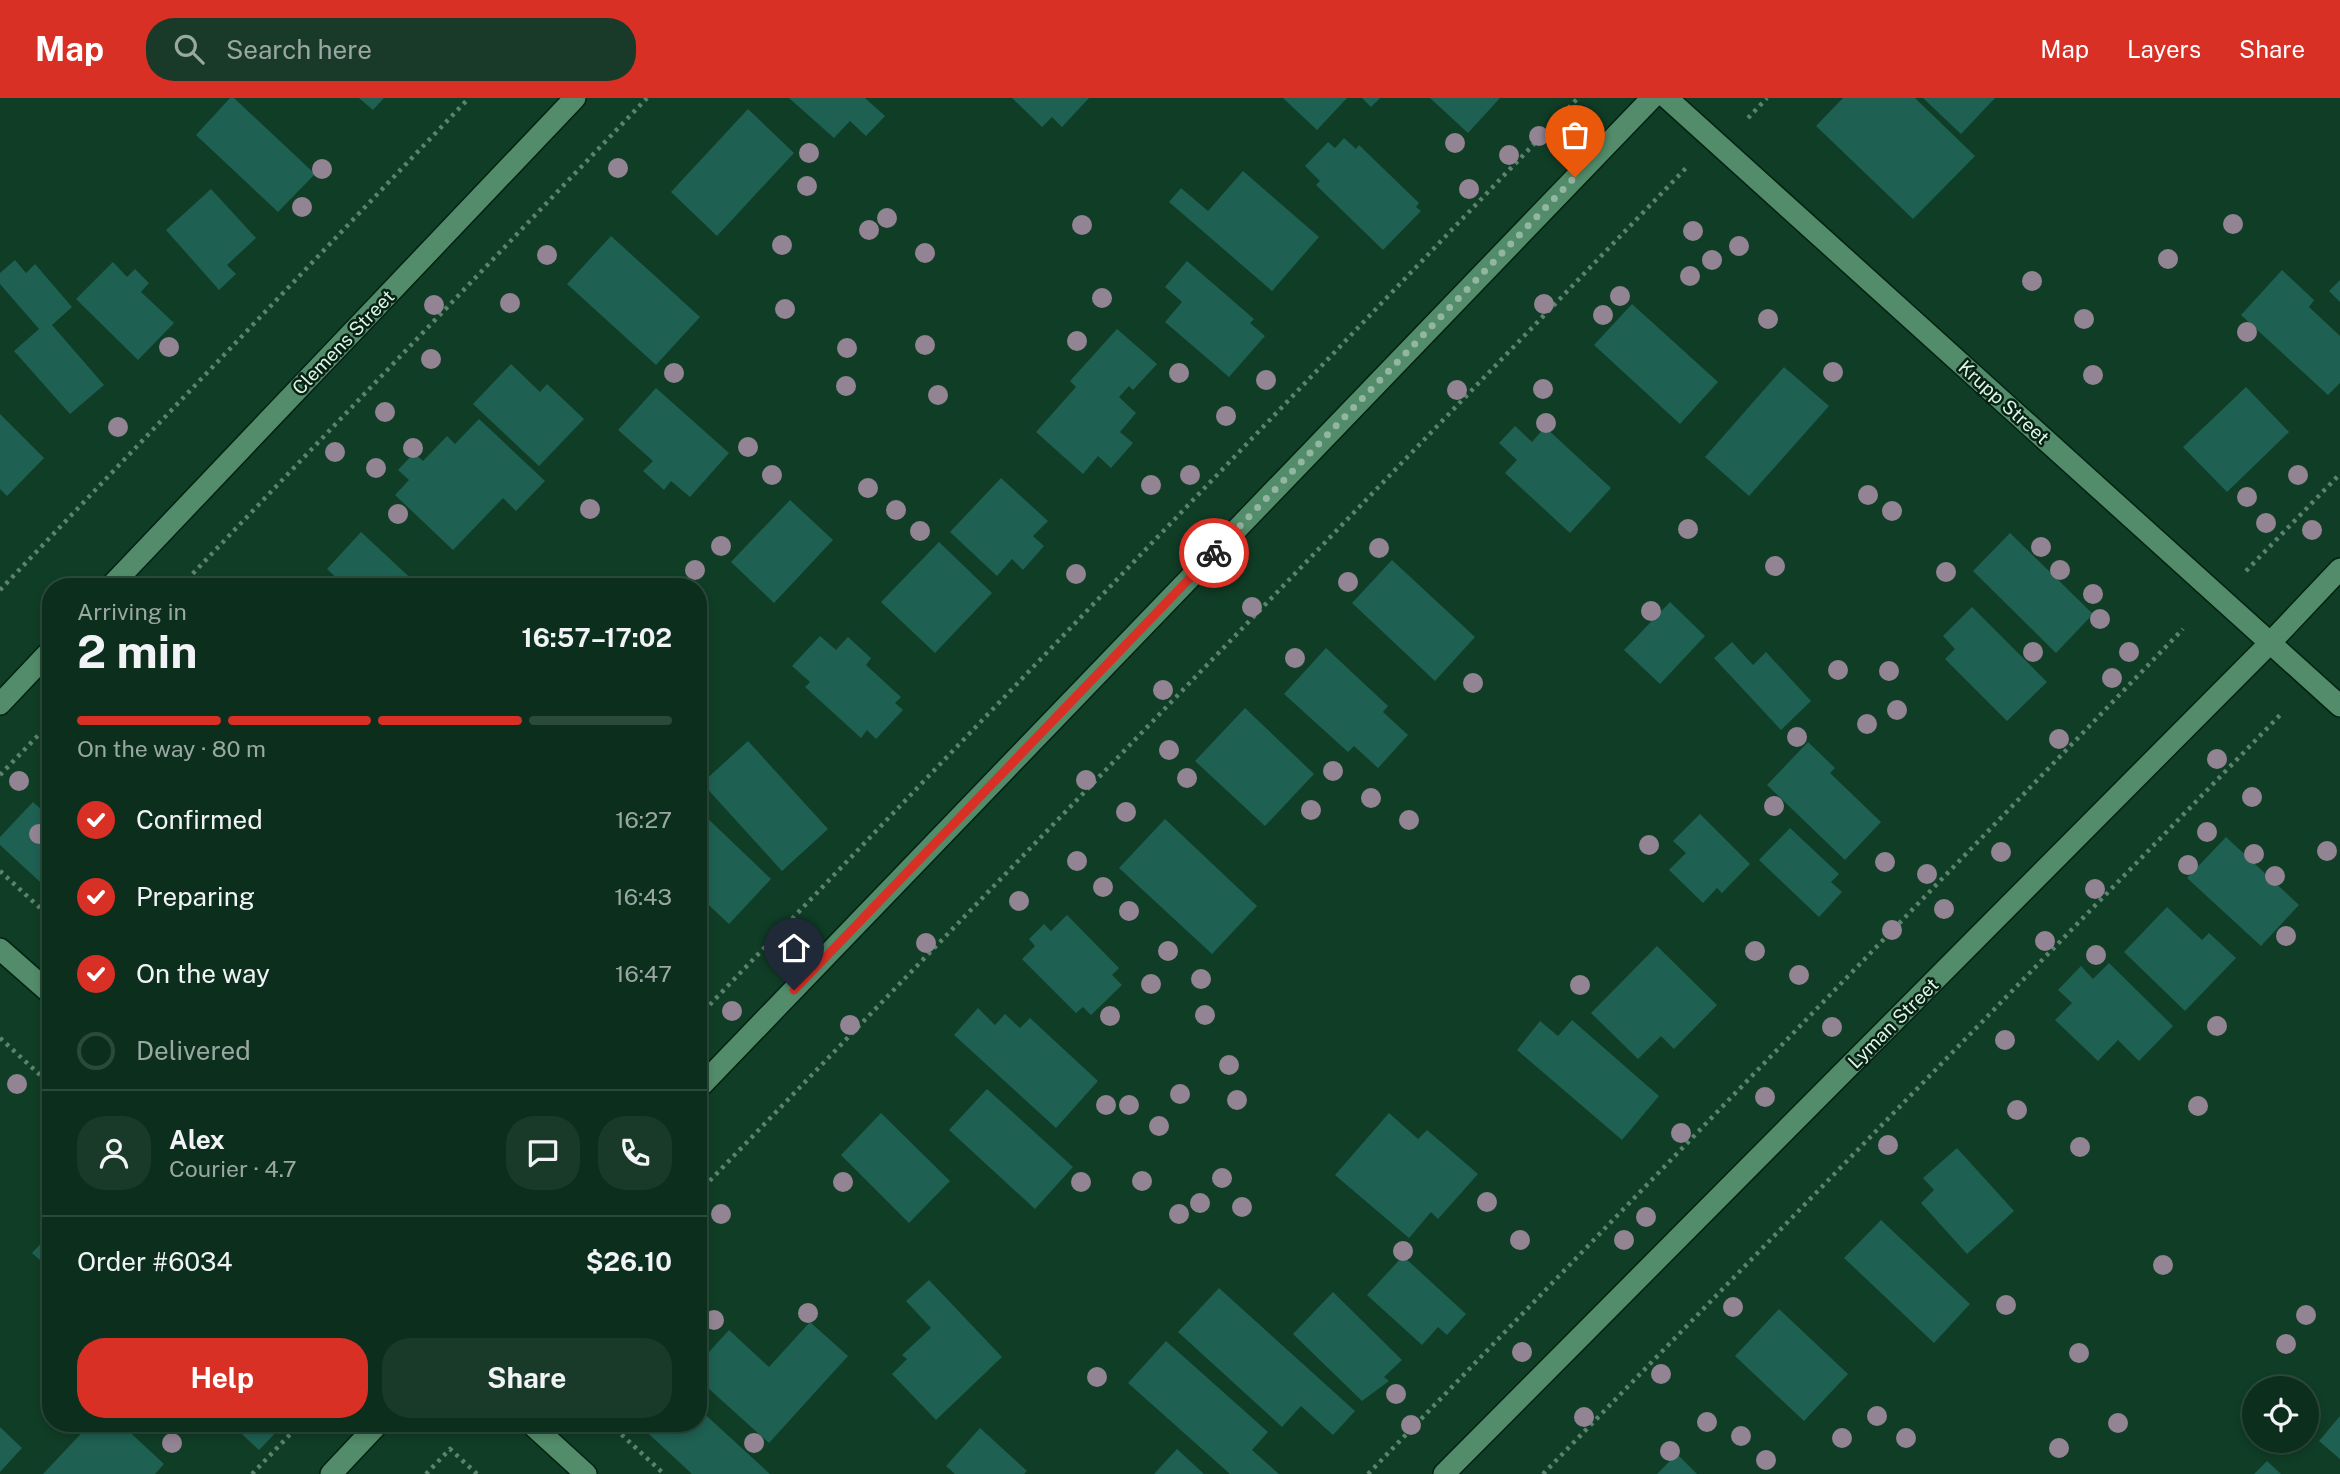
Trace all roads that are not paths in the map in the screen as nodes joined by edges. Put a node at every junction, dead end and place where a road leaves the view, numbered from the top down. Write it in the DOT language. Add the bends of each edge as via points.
graph roads {
  1 [pos="575,98"];
  2 [pos="1651,98"];
  3 [pos="1668,98"];
  4 [pos="2340,569"];
  5 [pos="119,578"];
  6 [pos="2271,642"];
  7 [pos="42,660"];
  8 [pos="0,704"];
  9 [pos="2340,706"];
  10 [pos="0,949"];
  11 [pos="42,986"];
  12 [pos="707,1080"];
  13 [pos="371,1432"];
  14 [pos="540,1432"];
  15 [pos="331,1474"];
  16 [pos="586,1474"];
  17 [pos="1444,1474"];
  1 -- 5 [label="street, Clemens Street"];
  2 -- 12 [label="street"];
  3 -- 6 [label="street, Krupp Street"];
  4 -- 6 [label="street, Lyman Street"];
  6 -- 9 [label="street, Krupp Street"];
  6 -- 17 [label="street, Lyman Street"];
  7 -- 8 [label="street"];
  10 -- 11 [label="street"];
  13 -- 15 [label="street"];
  14 -- 16 [label="street"];
}
